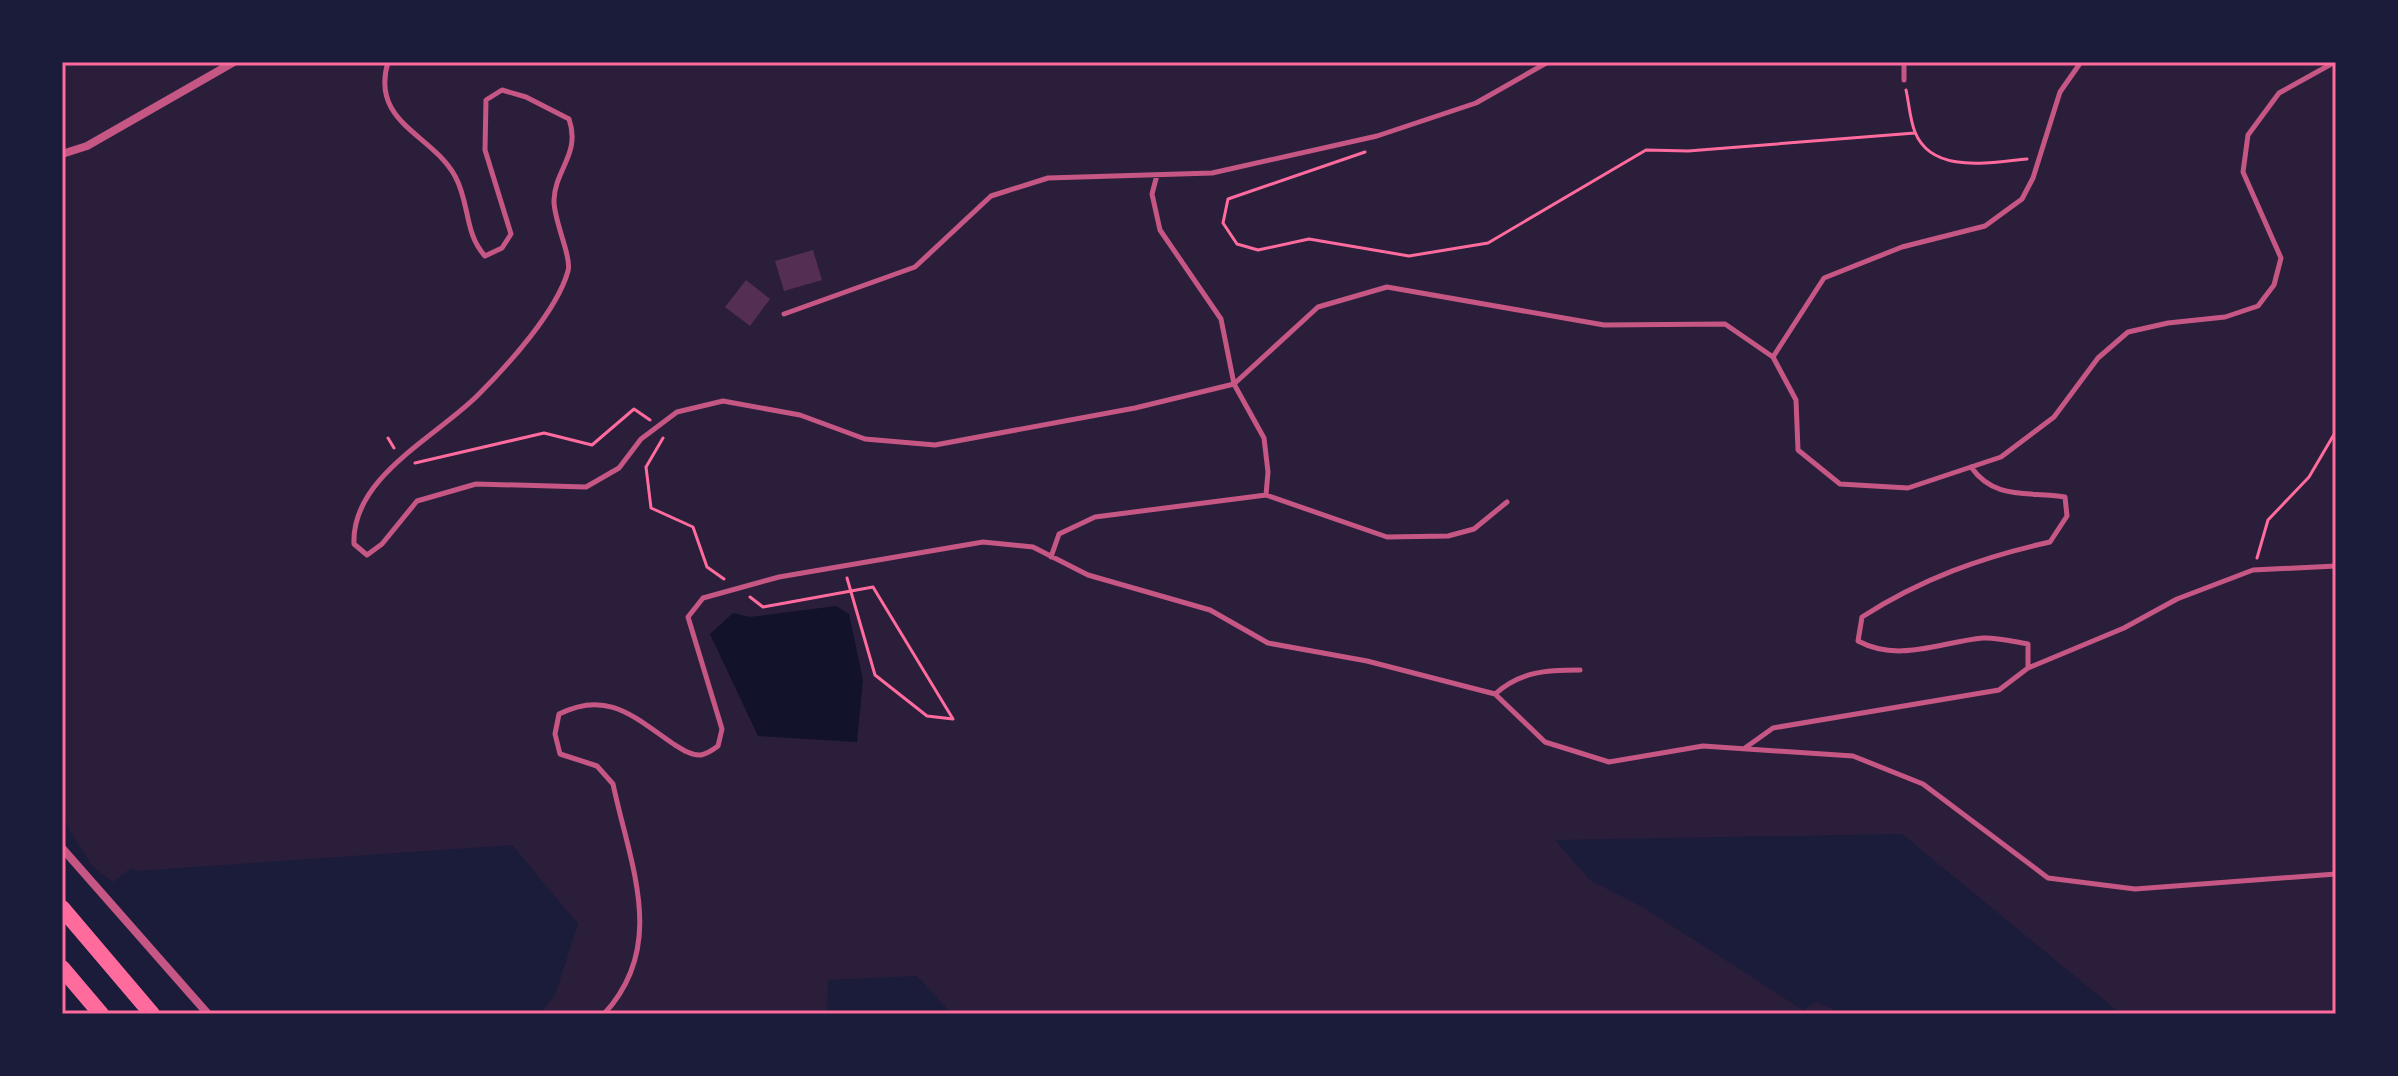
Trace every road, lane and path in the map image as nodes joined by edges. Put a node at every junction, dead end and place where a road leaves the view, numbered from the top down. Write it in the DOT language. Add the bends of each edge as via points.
graph roads {
  1 [pos="234,62"];
  2 [pos="388,62"];
  3 [pos="1548,62"];
  4 [pos="1904,62"];
  5 [pos="2081,62"];
  6 [pos="2335,62"];
  7 [pos="1904,80"];
  8 [pos="1915,133"];
  9 [pos="1377,136"];
  10 [pos="62,154"];
  11 [pos="2039,158"];
  12 [pos="1157,175"];
  13 [pos="784,314"];
  14 [pos="1773,357"];
  15 [pos="1234,384"];
  16 [pos="656,424"];
  17 [pos="2336,431"];
  18 [pos="667,432"];
  19 [pos="388,438"];
  20 [pos="398,456"];
  21 [pos="404,466"];
  22 [pos="1971,467"];
  23 [pos="1266,495"];
  24 [pos="1507,502"];
  25 [pos="1051,557"];
  26 [pos="843,566"];
  27 [pos="2336,566"];
  28 [pos="2253,570"];
  29 [pos="730,583"];
  30 [pos="741,591"];
  31 [pos="2028,668"];
  32 [pos="1580,670"];
  33 [pos="1495,694"];
  34 [pos="1744,749"];
  35 [pos="62,848"];
  36 [pos="2336,874"];
  37 [pos="62,908"];
  38 [pos="62,968"];
  39 [pos="101,1014"];
  40 [pos="152,1014"];
  41 [pos="208,1014"];
  42 [pos="604,1014"];
  1 -- 10 [label="street" via="87,146"];
  2 -- 15 [label="lane" via="381,84 390,109 455,175 473,243 485,256 502,248 511,234 485,150 486,100 502,90 526,97 569,119 575,135 553,198 569,268 549,311 478,395 370,491 353,526 354,544 367,555 417,501 476,484 586,487 619,468 641,439 677,412 723,401 800,415 865,439 935,445"];
  3 -- 9 [label="lane" via="1476,103"];
  4 -- 7 [label="lane"];
  5 -- 11 [label="lane" via="2060,92"];
  6 -- 22 [label="lane" via="2279,93 2248,135 2243,172 2281,258 2274,285 2258,306 2225,317 2128,332 2098,358 2054,417 2001,457"];
  7 -- 8 [label="path"];
  8 -- 9 [label="path" via="1646,150 1488,243 1422,254 1309,239 1258,250 1237,244 1223,223 1228,199 1358,157"];
  8 -- 11 [label="path" via="1930,153 1949,161"];
  9 -- 12 [label="lane" via="1212,173"];
  11 -- 14 [label="lane" via="2022,199 1985,226 1902,247 1824,278"];
  12 -- 13 [label="lane" via="1048,178 991,196 915,267"];
  12 -- 15 [label="lane" via="1152,194 1160,230 1221,319"];
  14 -- 15 [label="lane" via="1725,324 1604,325 1387,287 1318,307"];
  14 -- 22 [label="lane" via="1796,400 1798,450 1840,484 1908,488"];
  15 -- 23 [label="lane" via="1264,438"];
  16 -- 21 [label="path" via="634,409 592,445 544,433"];
  17 -- 28 [label="path" via="2309,477 2268,520"];
  18 -- 29 [label="path" via="646,467 651,508 693,527 707,567"];
  19 -- 20 [label="path"];
  22 -- 31 [label="lane" via="1982,482 2010,494 2065,497 2067,516 2050,542 1967,563 1895,595 1862,617 1858,641 1878,652 1985,638 2028,644"];
  23 -- 24 [label="lane" via="1387,537 1448,536 1474,529"];
  23 -- 25 [label="lane" via="1095,517 1059,534"];
  25 -- 26 [label="lane" via="1033,547 983,542"];
  25 -- 33 [label="lane" via="1088,575 1210,610 1268,643 1367,661"];
  26 -- 30 [label="path" via="875,675 927,716 953,719 873,587 763,607"];
  26 -- 42 [label="lane" via="703,598 688,617 722,729 718,746 701,755 684,751 608,704 577,705 559,714 555,734 560,754 597,766 613,784 643,925 637,963"];
  27 -- 28 [label="lane"];
  28 -- 31 [label="lane"];
  31 -- 34 [label="lane" via="1999,690 1773,728"];
  32 -- 33 [label="lane" via="1537,671 1509,681"];
  33 -- 34 [label="lane" via="1545,742 1609,762 1703,746"];
  34 -- 36 [label="lane" via="1853,756 1923,784 2048,878 2135,889"];
  35 -- 41 [label="street"];
  37 -- 40 [label="main road"];
  38 -- 39 [label="main road"];
}
